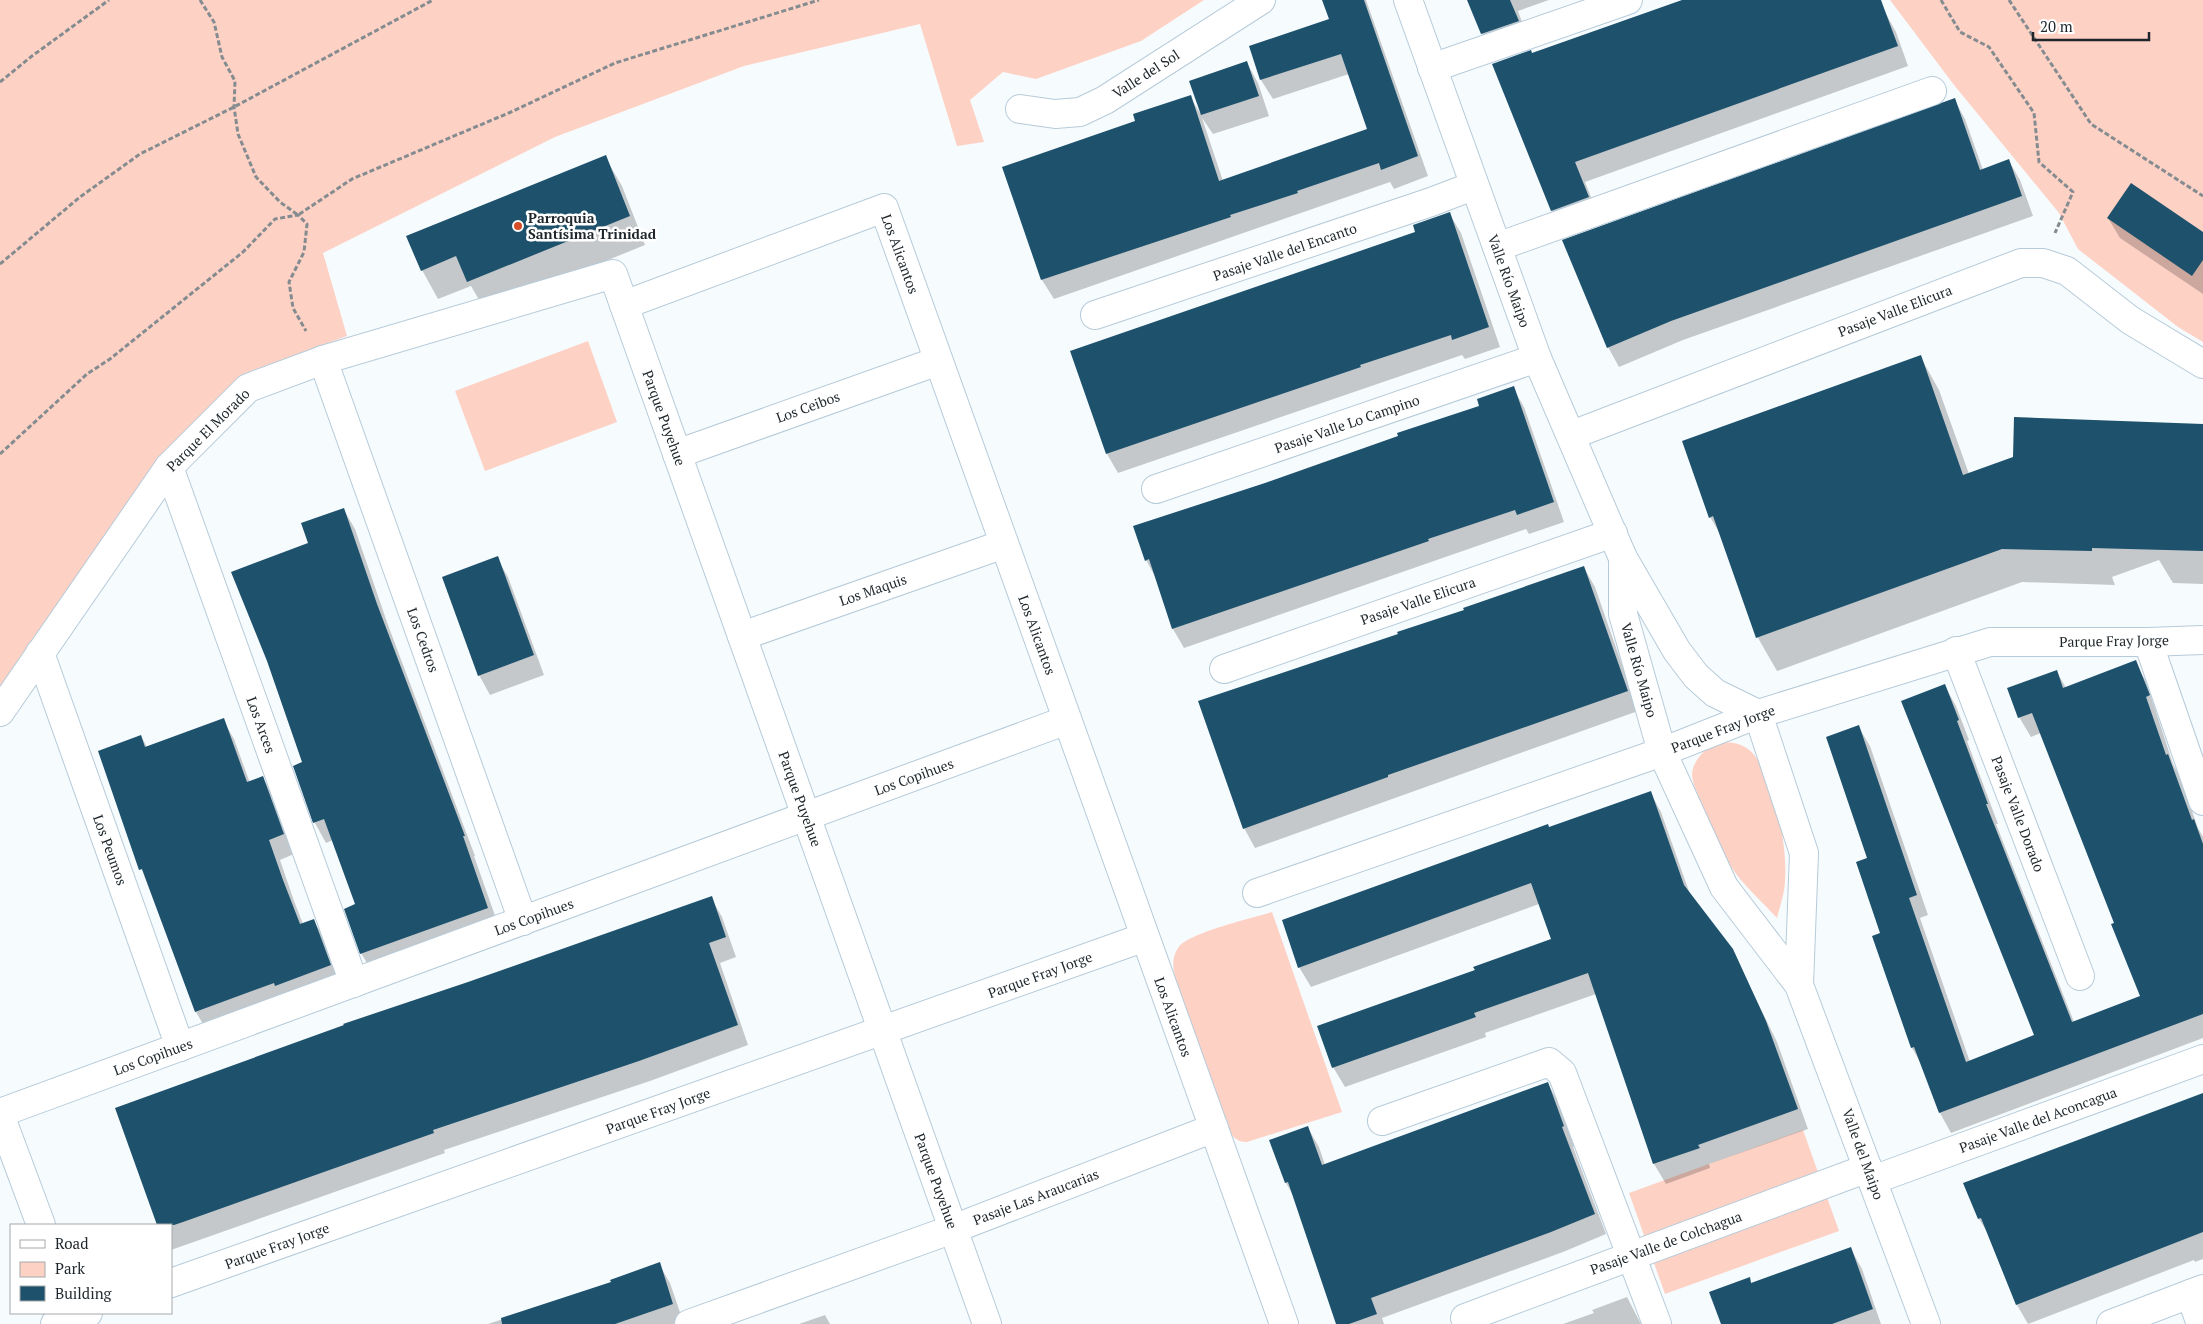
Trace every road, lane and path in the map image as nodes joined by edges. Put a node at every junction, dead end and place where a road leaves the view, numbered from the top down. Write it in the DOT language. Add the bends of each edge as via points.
graph roads {
  1 [pos="108,0"];
  2 [pos="200,0"];
  3 [pos="433,0"];
  4 [pos="819,0"];
  5 [pos="1261,0"];
  6 [pos="1408,0"];
  7 [pos="1628,0"];
  8 [pos="1941,0"];
  9 [pos="2009,0"];
  10 [pos="1432,68"];
  11 [pos="0,82"];
  12 [pos="1932,91"];
  13 [pos="234,108"];
  14 [pos="1020,109"];
  15 [pos="1474,186"];
  16 [pos="2203,196"];
  17 [pos="298,214"];
  18 [pos="1497,247"];
  19 [pos="2043,263"];
  20 [pos="0,264"];
  21 [pos="613,274"];
  22 [pos="624,305"];
  23 [pos="1095,315"];
  24 [pos="1537,358"];
  25 [pos="323,360"];
  26 [pos="938,361"];
  27 [pos="2203,364"];
  28 [pos="1572,435"];
  29 [pos="0,454"];
  30 [pos="677,454"];
  31 [pos="169,467"];
  32 [pos="1156,489"];
  33 [pos="1613,532"];
  34 [pos="1004,544"];
  35 [pos="1623,558"];
  36 [pos="742,636"];
  37 [pos="2203,640"];
  38 [pos="2148,642"];
  39 [pos="1956,651"];
  40 [pos="40,653"];
  41 [pos="1224,669"];
  42 [pos="0,712"];
  43 [pos="1758,714"];
  44 [pos="1067,720"];
  45 [pos="1662,752"];
  46 [pos="2203,802"];
  47 [pos="806,816"];
  48 [pos="1257,893"];
  49 [pos="523,921"];
  50 [pos="1145,937"];
  51 [pos="2080,976"];
  52 [pos="354,983"];
  53 [pos="1799,985"];
  54 [pos="883,1031"];
  55 [pos="180,1047"];
  56 [pos="2203,1059"];
  57 [pos="0,1114"];
  58 [pos="1382,1121"];
  59 [pos="1214,1128"];
  60 [pos="1870,1174"];
  61 [pos="41,1224"];
  62 [pos="953,1229"];
  63 [pos="1631,1256"];
  64 [pos="172,1283"];
  65 [pos="2197,1292"];
  66 [pos="1465,1318"];
  67 [pos="1275,1321"];
  68 [pos="689,1324"];
  69 [pos="987,1324"];
  70 [pos="1657,1324"];
  71 [pos="1926,1324"];
  72 [pos="2111,1324"];
  73 [pos="2201,1324"];
  1 -- 11 [label="path"];
  2 -- 13 [label="path" via="214,22 222,57 236,80"];
  3 -- 13 [label="path"];
  4 -- 17 [label="path" via="615,63 511,112 352,178"];
  5 -- 14 [label="street, Valle del Sol" via="1105,100 1080,112 1054,114"];
  6 -- 10 [label="street, Valle Río Maipo"];
  7 -- 10 [label="street"];
  8 -- 19 [label="path" via="1960,32 1989,47 2034,113 2039,162 2072,192"];
  9 -- 16 [label="path" via="2091,124"];
  10 -- 15 [label="street, Valle Río Maipo"];
  12 -- 18 [label="street"];
  13 -- 17 [label="path" via="238,134 256,177 280,202"];
  13 -- 20 [label="path" via="140,154 80,197"];
  15 -- 18 [label="street, Valle Río Maipo"];
  15 -- 23 [label="street, Pasaje Valle del Encanto"];
  17 -- 25 [label="path" via="307,224 304,252 289,282 293,308"];
  17 -- 29 [label="path" via="275,219 243,252 87,374"];
  18 -- 24 [label="street, Valle Río Maipo"];
  19 -- 27 [label="street, Pasaje Valle Elicura" via="2067,271 2130,320"];
  19 -- 28 [label="street, Pasaje Valle Elicura" via="2021,263"];
  21 -- 22 [label="street, Parque Puyehue"];
  21 -- 25 [label="street, Parque El Morado"];
  22 -- 26 [label="street, Los Alicantos" via="884,208"];
  22 -- 30 [label="street, Parque Puyehue"];
  24 -- 28 [label="street, Valle Río Maipo"];
  24 -- 32 [label="street, Pasaje Valle Lo Campino"];
  25 -- 31 [label="street, Parque El Morado" via="248,388"];
  25 -- 49 [label="street, Los Cedros"];
  26 -- 30 [label="street, Los Ceibos"];
  26 -- 34 [label="street, Los Alicantos"];
  28 -- 33 [label="street, Valle Río Maipo"];
  30 -- 36 [label="street, Parque Puyehue"];
  31 -- 40 [label="street, Parque El Morado"];
  31 -- 52 [label="street, Los Arces"];
  33 -- 35 [label="street, Valle Río Maipo"];
  33 -- 41 [label="street, Pasaje Valle Elicura"];
  34 -- 36 [label="street, Los Maquis"];
  34 -- 44 [label="street, Los Alicantos"];
  35 -- 43 [label="street, Valle Río Maipo" via="1677,651 1696,676 1715,692"];
  35 -- 45 [label="street, Valle Río Maipo" via="1623,614"];
  36 -- 47 [label="street, Parque Puyehue"];
  37 -- 38 [label="street, Parque Fray Jorge"];
  38 -- 39 [label="street, Parque Fray Jorge" via="1990,642"];
  38 -- 46 [label="street"];
  39 -- 43 [label="street, Parque Fray Jorge"];
  39 -- 51 [label="street, Pasaje Valle Dorado"];
  40 -- 42 [label="street, Parque El Morado"];
  40 -- 55 [label="street, Los Peumos"];
  43 -- 45 [label="street, Parque Fray Jorge"];
  43 -- 53 [label="street, Valle del Maipo" via="1804,853"];
  44 -- 47 [label="street, Los Copihues"];
  44 -- 50 [label="street, Los Alicantos"];
  45 -- 48 [label="street, Parque Fray Jorge"];
  45 -- 53 [label="street, Valle del Maipo" via="1724,887"];
  47 -- 49 [label="street, Los Copihues"];
  47 -- 54 [label="street, Parque Puyehue"];
  49 -- 52 [label="street, Los Copihues"];
  50 -- 54 [label="street, Parque Fray Jorge"];
  50 -- 59 [label="street, Los Alicantos"];
  52 -- 55 [label="street, Los Copihues"];
  53 -- 60 [label="street, Valle del Maipo"];
  54 -- 62 [label="street, Parque Puyehue"];
  54 -- 64 [label="street, Parque Fray Jorge"];
  55 -- 57 [label="street, Los Copihues"];
  56 -- 60 [label="street, Pasaje Valle del Aconcagua"];
  57 -- 61 [label="street"];
  58 -- 63 [label="street" via="1548,1062 1562,1073"];
  59 -- 62 [label="street, Pasaje Las Araucarias"];
  59 -- 67 [label="street, Los Alicantos"];
  60 -- 63 [label="street, Pasaje Valle de Colchagua"];
  60 -- 71 [label="street, Valle del Maipo"];
  62 -- 68 [label="street, Pasaje Las Araucarias"];
  62 -- 69 [label="street, Parque Puyehue"];
  63 -- 66 [label="street, Pasaje Valle de Colchagua"];
  63 -- 70 [label="street"];
  65 -- 72 [label="street"];
  65 -- 73 [label="street"];
}
